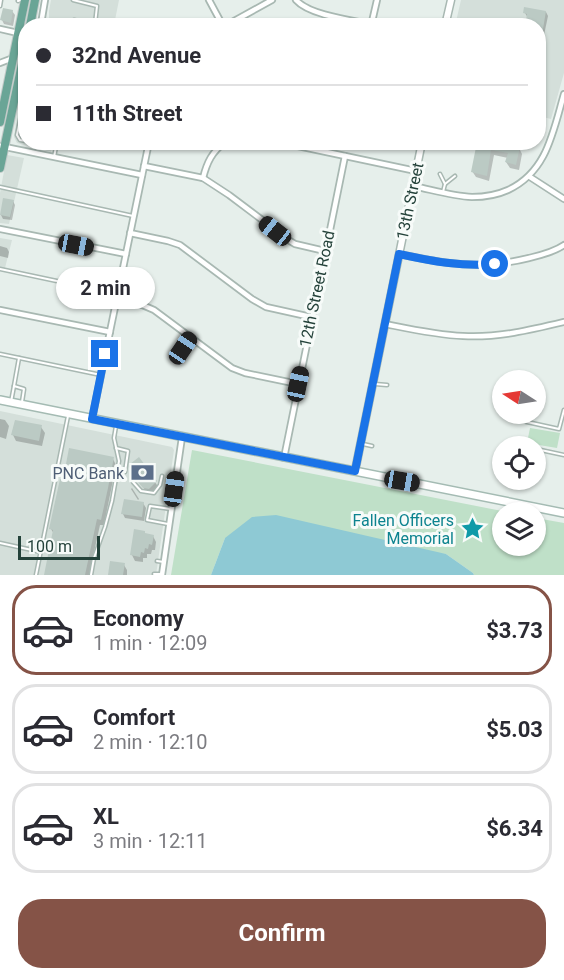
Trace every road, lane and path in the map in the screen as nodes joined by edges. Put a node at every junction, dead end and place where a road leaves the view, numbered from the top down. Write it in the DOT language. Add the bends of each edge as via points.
graph roads {
  1 [pos="1,0"];
  2 [pos="23,0"];
  3 [pos="35,0"];
  4 [pos="45,0"];
  5 [pos="73,0"];
  6 [pos="209,0"];
  7 [pos="272,0"];
  8 [pos="296,0"];
  9 [pos="377,0"];
  10 [pos="451,0"];
  11 [pos="0,6"];
  12 [pos="20,18"];
  13 [pos="26,18"];
  14 [pos="31,18"];
  15 [pos="44,18"];
  16 [pos="96,18"];
  17 [pos="219,18"];
  18 [pos="239,18"];
  19 [pos="341,18"];
  20 [pos="373,18"];
  21 [pos="447,18"];
  22 [pos="0,29"];
  23 [pos="18,33"];
  24 [pos="13,58"];
  25 [pos="18,58"];
  26 [pos="0,63"];
  27 [pos="18,74"];
  28 [pos="18,92"];
  29 [pos="564,94"];
  30 [pos="2,104"];
  31 [pos="11,114"];
  32 [pos="18,119"];
  33 [pos="556,121"];
  34 [pos="0,122"];
  35 [pos="562,123"];
  36 [pos="2,146"];
  37 [pos="18,149"];
  38 [pos="21,150"];
  39 [pos="55,150"];
  40 [pos="147,150"];
  41 [pos="215,150"];
  42 [pos="317,150"];
  43 [pos="420,150"];
  44 [pos="345,156"];
  45 [pos="54,157"];
  46 [pos="144,166"];
  47 [pos="0,168"];
  48 [pos="416,171"];
  49 [pos="440,174"];
  50 [pos="142,175"];
  51 [pos="455,176"];
  52 [pos="530,177"];
  53 [pos="203,178"];
  54 [pos="445,184"];
  55 [pos="413,186"];
  56 [pos="0,187"];
  57 [pos="443,192"];
  58 [pos="564,199"];
  59 [pos="134,216"];
  60 [pos="0,229"];
  61 [pos="130,233"];
  62 [pos="564,245"];
  63 [pos="325,251"];
  64 [pos="399,254"];
  65 [pos="126,255"];
  66 [pos="0,269"];
  67 [pos="117,296"];
  68 [pos="0,310"];
  69 [pos="311,317"];
  70 [pos="564,322"];
  71 [pos="385,324"];
  72 [pos="110,332"];
  73 [pos="190,338"];
  74 [pos="0,354"];
  75 [pos="19,358"];
  76 [pos="176,359"];
  77 [pos="101,375"];
  78 [pos="373,383"];
  79 [pos="298,384"];
  80 [pos="387,385"];
  81 [pos="14,386"];
  82 [pos="0,400"];
  83 [pos="11,402"];
  84 [pos="21,404"];
  85 [pos="564,410"];
  86 [pos="68,414"];
  87 [pos="92,419"];
  88 [pos="117,424"];
  89 [pos="537,424"];
  90 [pos="560,429"];
  91 [pos="564,430"];
  92 [pos="182,437"];
  93 [pos="360,444"];
  94 [pos="372,446"];
  95 [pos="116,448"];
  96 [pos="546,451"];
  97 [pos="564,455"];
  98 [pos="284,458"];
  99 [pos="355,471"];
  100 [pos="125,472"];
  101 [pos="162,476"];
  102 [pos="133,482"];
  103 [pos="171,509"];
  104 [pos="564,513"];
  105 [pos="169,524"];
  106 [pos="0,543"];
  107 [pos="41,552"];
  108 [pos="156,561"];
  109 [pos="164,562"];
  110 [pos="154,574"];
  111 [pos="36,575"];
  112 [pos="91,575"];
  113 [pos="162,575"];
  1 -- 11 [label="lane"];
  2 -- 12 [label="main road"];
  2 -- 13 [label="main road"];
  3 -- 14 [label="main road"];
  4 -- 15 [label="street"];
  5 -- 16 [label="lane" via="97,6"];
  6 -- 17 [label="street"];
  7 -- 18 [label="street"];
  8 -- 19 [label="street" via="315,12"];
  9 -- 20 [label="street"];
  10 -- 21 [label="street"];
  22 -- 23 [label="street"];
  23 -- 24 [label="main road"];
  24 -- 26 [label="street"];
  24 -- 30 [label="main road"];
  25 -- 27 [label="main road"];
  28 -- 31 [label="main road"];
  29 -- 33 [label="street"];
  30 -- 34 [label="main road"];
  31 -- 32 [label="lane"];
  31 -- 36 [label="main road"];
  33 -- 35 [label="street"];
  33 -- 52 [label="street" via="548,147"];
  36 -- 37 [label="street"];
  36 -- 47 [label="main road"];
  38 -- 45 [label="street"];
  39 -- 45 [label="lane"];
  40 -- 46 [label="street"];
  41 -- 53 [label="street"];
  42 -- 44 [label="street"];
  43 -- 48 [label="street, 13th Street"];
  44 -- 48 [label="street"];
  44 -- 63 [label="street, 12th Street Road"];
  45 -- 50 [label="street"];
  46 -- 50 [label="street"];
  46 -- 53 [label="street"];
  48 -- 55 [label="street, 13th Street"];
  49 -- 54 [label="lane"];
  50 -- 59 [label="street"];
  51 -- 54 [label="lane"];
  52 -- 57 [label="street" via="488,196"];
  52 -- 58 [label="street"];
  53 -- 63 [label="street" via="295,244"];
  54 -- 57 [label="lane"];
  55 -- 57 [label="street"];
  55 -- 64 [label="street, 13th Street"];
  56 -- 59 [label="lane"];
  59 -- 61 [label="street"];
  60 -- 65 [label="street"];
  61 -- 65 [label="street"];
  61 -- 69 [label="street" via="180,245 266,307"];
  62 -- 64 [label="street" via="523,260 475,266"];
  63 -- 69 [label="street, 12th Street Road"];
  64 -- 71 [label="street, 13th Street"];
  65 -- 67 [label="street"];
  66 -- 67 [label="lane"];
  67 -- 72 [label="street"];
  67 -- 73 [label="street" via="154,310"];
  68 -- 72 [label="street"];
  69 -- 79 [label="street, 12th Street Road"];
  70 -- 71 [label="street" via="481,336 432,333"];
  71 -- 78 [label="street, 13th Street"];
  72 -- 77 [label="street"];
  73 -- 76 [label="street"];
  73 -- 79 [label="street" via="232,368"];
  74 -- 75 [label="lane"];
  75 -- 77 [label="lane"];
  75 -- 81 [label="lane"];
  77 -- 87 [label="street"];
  78 -- 80 [label="lane"];
  78 -- 93 [label="street, 13th Street"];
  79 -- 98 [label="street, 12th Street Road"];
  81 -- 83 [label="lane"];
  81 -- 84 [label="lane" via="24,389"];
  82 -- 83 [label="main road"];
  83 -- 84 [label="main road"];
  84 -- 86 [label="main road"];
  85 -- 90 [label="lane"];
  86 -- 87 [label="main road"];
  86 -- 107 [label="lane"];
  87 -- 88 [label="main road"];
  88 -- 92 [label="main road"];
  88 -- 95 [label="lane"];
  89 -- 90 [label="lane"];
  90 -- 91 [label="lane"];
  92 -- 98 [label="main road"];
  92 -- 103 [label="street"];
  93 -- 94 [label="lane"];
  93 -- 99 [label="street, 13th Street"];
  95 -- 100 [label="lane" via="128,451"];
  95 -- 112 [label="lane" via="119,461 112,501"];
  96 -- 97 [label="lane"];
  98 -- 99 [label="main road"];
  99 -- 104 [label="main road"];
  101 -- 102 [label="lane" via="154,493 141,491"];
  103 -- 105 [label="street"];
  103 -- 105 [label="lane" via="150,506 147,520"];
  105 -- 109 [label="street"];
  106 -- 107 [label="lane"];
  107 -- 111 [label="lane"];
  108 -- 109 [label="lane"];
  109 -- 113 [label="street"];
  110 -- 113 [label="lane"];
}
